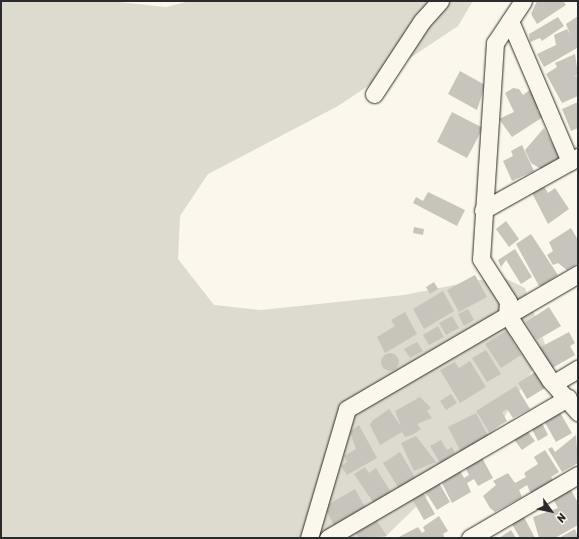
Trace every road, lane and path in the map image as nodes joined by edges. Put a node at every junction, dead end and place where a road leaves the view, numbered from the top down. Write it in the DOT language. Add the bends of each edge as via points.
graph roads {
  1 [pos="440,1"];
  2 [pos="523,1"];
  3 [pos="510,21"];
  4 [pos="374,94"];
  5 [pos="574,160"];
  6 [pos="483,210"];
  7 [pos="578,274"];
  8 [pos="507,314"];
  9 [pos="578,369"];
  10 [pos="556,382"];
  11 [pos="568,398"];
  12 [pos="578,412"];
  13 [pos="578,474"];
  14 [pos="310,538"];
  15 [pos="328,538"];
  16 [pos="470,538"];
  1 -- 4 [label="street" via="422,21"];
  2 -- 3 [label="street"];
  3 -- 5 [label="street"];
  3 -- 6 [label="street" via="495,43"];
  5 -- 6 [label="street"];
  6 -- 8 [label="street" via="481,259 508,301"];
  7 -- 8 [label="street"];
  8 -- 10 [label="street" via="550,380"];
  8 -- 14 [label="street" via="347,409"];
  9 -- 10 [label="street"];
  10 -- 11 [label="street"];
  11 -- 12 [label="street"];
  11 -- 15 [label="street"];
  13 -- 16 [label="street"];
}
